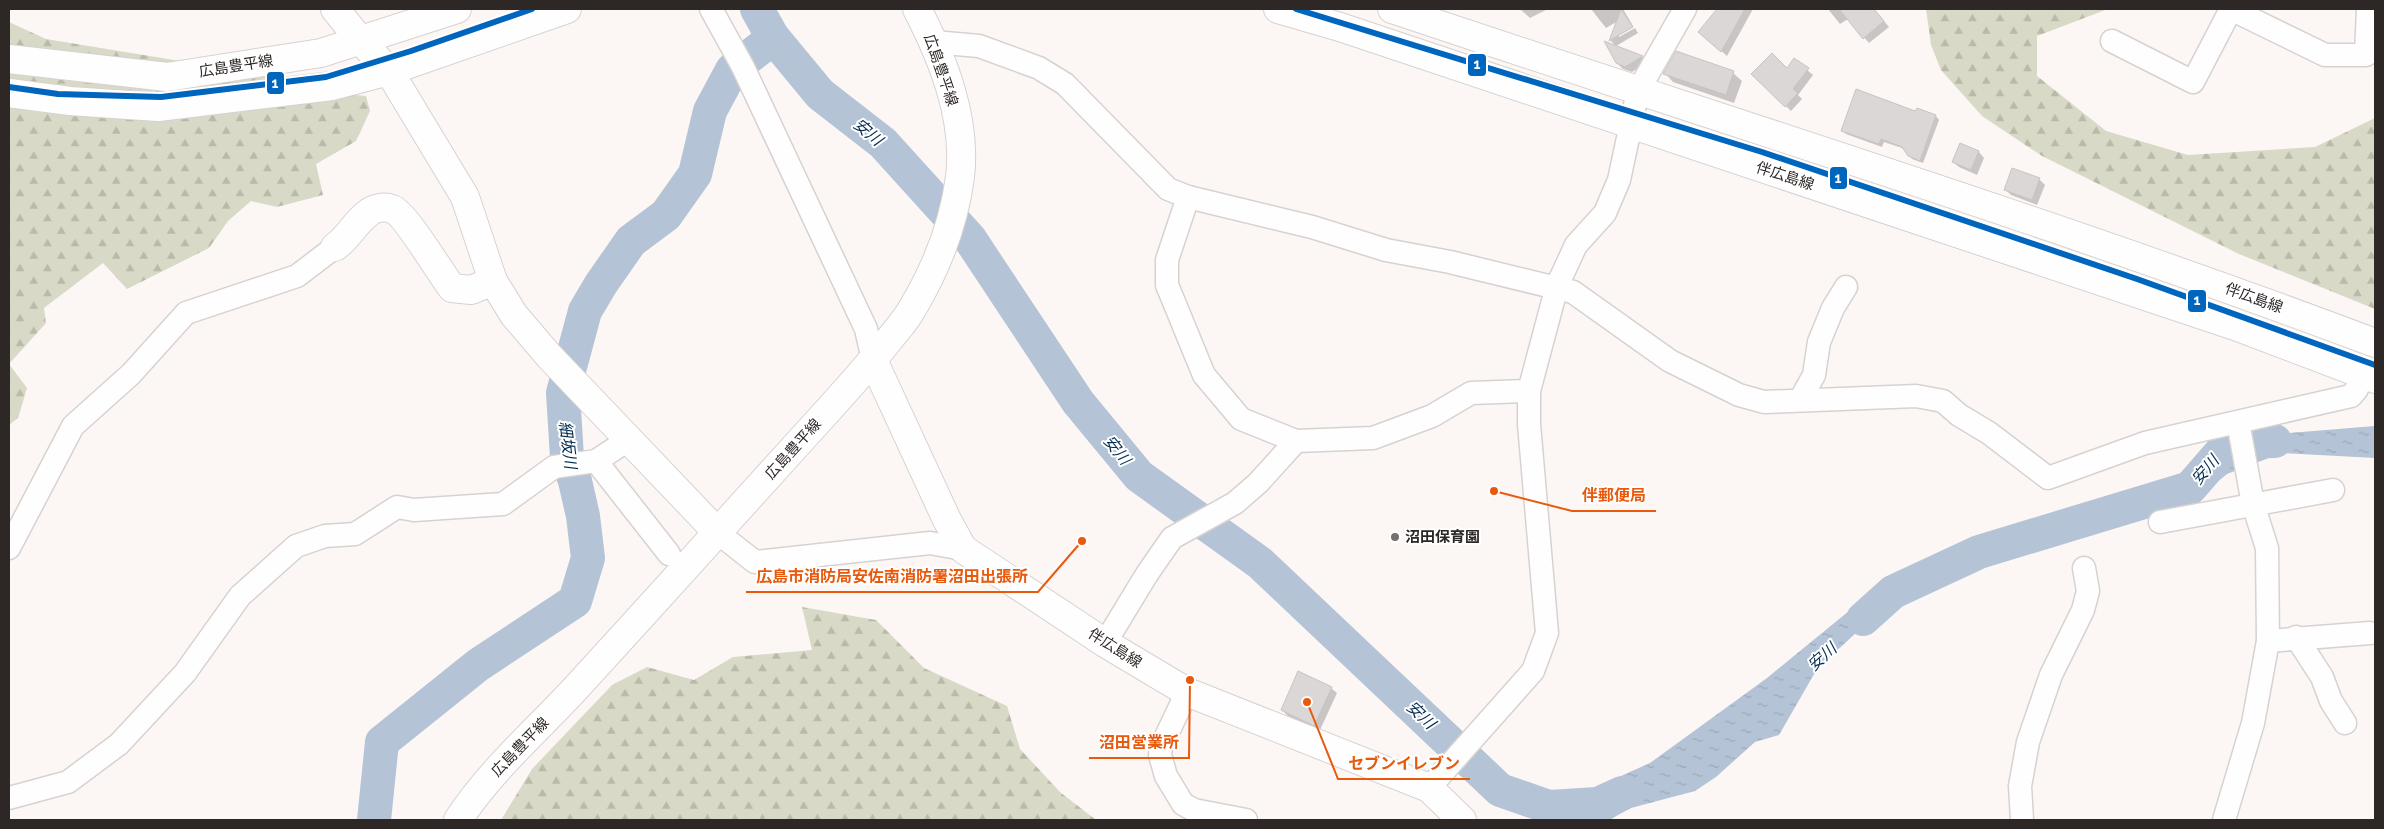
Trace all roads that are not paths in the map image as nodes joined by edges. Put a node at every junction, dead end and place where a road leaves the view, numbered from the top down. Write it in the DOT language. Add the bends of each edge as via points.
graph roads {
  1 [pos="335,9"];
  2 [pos="457,9"];
  3 [pos="567,9"];
  4 [pos="711,9"];
  5 [pos="917,9"];
  6 [pos="1278,9"];
  7 [pos="1392,9"];
  8 [pos="1685,9"];
  9 [pos="2231,9"];
  10 [pos="2368,9"];
  11 [pos="1342,18"];
  12 [pos="360,40"];
  13 [pos="2112,41"];
  14 [pos="934,42"];
  15 [pos="9,59"];
  16 [pos="388,71"];
  17 [pos="1638,91"];
  18 [pos="9,93"];
  19 [pos="1631,125"];
  20 [pos="1188,197"];
  21 [pos="335,247"];
  22 [pos="493,281"];
  23 [pos="1557,286"];
  24 [pos="1846,287"];
  25 [pos="2375,343"];
  26 [pos="874,360"];
  27 [pos="2368,376"];
  28 [pos="1529,390"];
  29 [pos="1800,400"];
  30 [pos="2239,428"];
  31 [pos="628,440"];
  32 [pos="1296,441"];
  33 [pos="590,461"];
  34 [pos="2333,490"];
  35 [pos="2253,500"];
  36 [pos="2160,522"];
  37 [pos="718,533"];
  38 [pos="9,548"];
  39 [pos="963,549"];
  40 [pos="669,554"];
  41 [pos="2084,568"];
  42 [pos="2370,633"];
  43 [pos="2296,637"];
  44 [pos="2268,641"];
  45 [pos="1105,644"];
  46 [pos="1187,692"];
  47 [pos="2345,724"];
  48 [pos="1434,783"];
  49 [pos="9,798"];
  50 [pos="458,820"];
  51 [pos="1246,820"];
  52 [pos="1462,820"];
  53 [pos="2022,820"];
  54 [pos="2224,820"];
  1 -- 12 [label="main road"];
  2 -- 12 [label="main road, 広島豊平線"];
  3 -- 16 [label="main road, 広島豊平線"];
  4 -- 26 [label="street" via="743,67 866,329"];
  5 -- 14 [label="main road, 広島豊平線"];
  6 -- 11 [label="main road, 伴広島線"];
  7 -- 17 [label="main road, 伴広島線"];
  8 -- 17 [label="street"];
  9 -- 10 [label="street" via="2325,55 2366,55"];
  9 -- 13 [label="street" via="2193,82"];
  11 -- 19 [label="main road, 伴広島線"];
  12 -- 15 [label="main road, 広島豊平線" via="321,53 167,77"];
  12 -- 16 [label="main road"];
  14 -- 20 [label="street" via="979,46 1039,68 1065,84 1168,189"];
  14 -- 26 [label="main road, 広島豊平線" via="952,97 960,141 960,176 939,255 912,310"];
  16 -- 18 [label="main road, 広島豊平線" via="332,86 158,106 70,101"];
  16 -- 22 [label="main road" via="465,197"];
  17 -- 19 [label="street"];
  17 -- 25 [label="main road, 伴広島線" via="2250,296"];
  19 -- 23 [label="street" via="1619,180 1605,214 1576,245"];
  19 -- 27 [label="main road, 伴広島線" via="2235,326"];
  20 -- 23 [label="street" via="1312,227 1386,250"];
  20 -- 32 [label="street" via="1167,260 1168,285 1204,375 1240,419"];
  21 -- 22 [label="main road" via="367,214 379,207 393,209 404,218 452,288 471,290"];
  21 -- 38 [label="street" via="297,276 186,313 131,374 73,426"];
  22 -- 31 [label="main road" via="514,315"];
  23 -- 28 [label="street"];
  23 -- 29 [label="street" via="1573,292 1670,361 1739,394 1764,402"];
  24 -- 29 [label="street" via="1819,342 1814,375"];
  26 -- 37 [label="main road, 広島豊平線"];
  26 -- 39 [label="main road, 伴広島線"];
  27 -- 30 [label="street" via="2351,396"];
  28 -- 32 [label="street" via="1471,393 1432,416 1373,438"];
  28 -- 48 [label="street" via="1529,424 1547,633 1533,671"];
  29 -- 30 [label="street" via="1916,396 1943,401 2048,478 2145,444"];
  30 -- 35 [label="street"];
  31 -- 33 [label="street"];
  31 -- 37 [label="main road"];
  32 -- 45 [label="street" via="1235,503 1172,538"];
  33 -- 40 [label="street"];
  33 -- 49 [label="street" via="554,467 503,504 414,510 397,507 355,534 325,536 296,546 240,596 185,673 118,744 68,782"];
  34 -- 35 [label="street"];
  35 -- 36 [label="street"];
  35 -- 44 [label="street" via="2267,548"];
  37 -- 39 [label="street" via="755,562 930,543"];
  37 -- 50 [label="main road, 広島豊平線" via="553,713 505,760"];
  39 -- 45 [label="main road, 伴広島線"];
  41 -- 53 [label="street" via="2088,591 2083,610 2052,675 2028,742 2020,786"];
  42 -- 43 [label="street"];
  43 -- 44 [label="street"];
  43 -- 47 [label="street" via="2322,677"];
  44 -- 54 [label="street" via="2253,723"];
  45 -- 46 [label="main road, 伴広島線"];
  46 -- 48 [label="main road, 伴広島線"];
  46 -- 51 [label="street" via="1161,747 1166,776 1183,804 1194,810"];
  48 -- 52 [label="main road, 伴広島線"];
}
